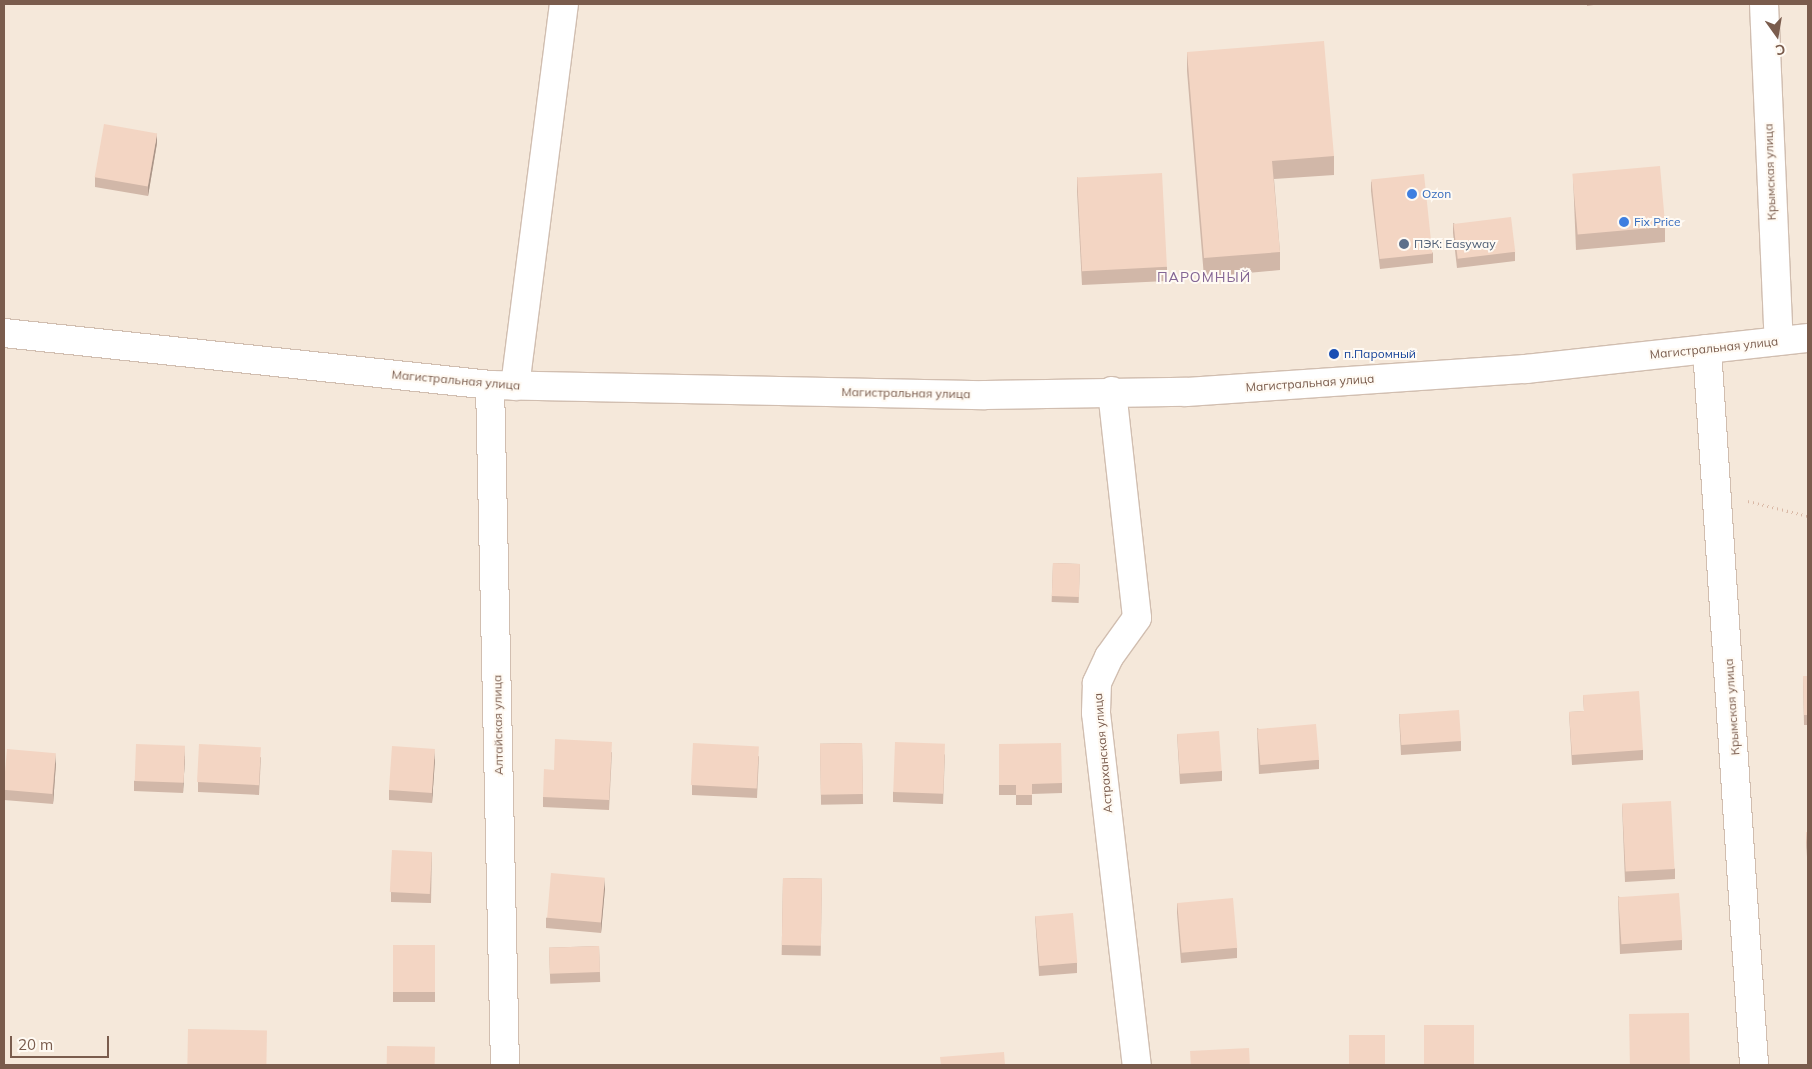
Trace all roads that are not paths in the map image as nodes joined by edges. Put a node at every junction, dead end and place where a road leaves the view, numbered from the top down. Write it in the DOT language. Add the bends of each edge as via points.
graph roads {
  1 [pos="564,4"];
  2 [pos="1764,4"];
  3 [pos="4,333"];
  4 [pos="1808,338"];
  5 [pos="1779,341"];
  6 [pos="1707,349"];
  7 [pos="502,386"];
  8 [pos="1112,392"];
  9 [pos="505,1065"];
  10 [pos="1137,1065"];
  11 [pos="1754,1065"];
  1 -- 7 [label="street, Алтайская улица"];
  2 -- 5 [label="street, Крымская улица"];
  3 -- 7 [label="street, Магистральная улица"];
  4 -- 5 [label="street, Магистральная улица"];
  5 -- 6 [label="street, Магистральная улица"];
  6 -- 8 [label="street, Магистральная улица" via="1526,369 1186,392"];
  6 -- 11 [label="street, Крымская улица"];
  7 -- 8 [label="street, Магистральная улица" via="984,395"];
  7 -- 9 [label="street, Алтайская улица"];
  8 -- 10 [label="street, Астраханская улица" via="1137,618 1109,657 1097,683 1096,713"];
}
